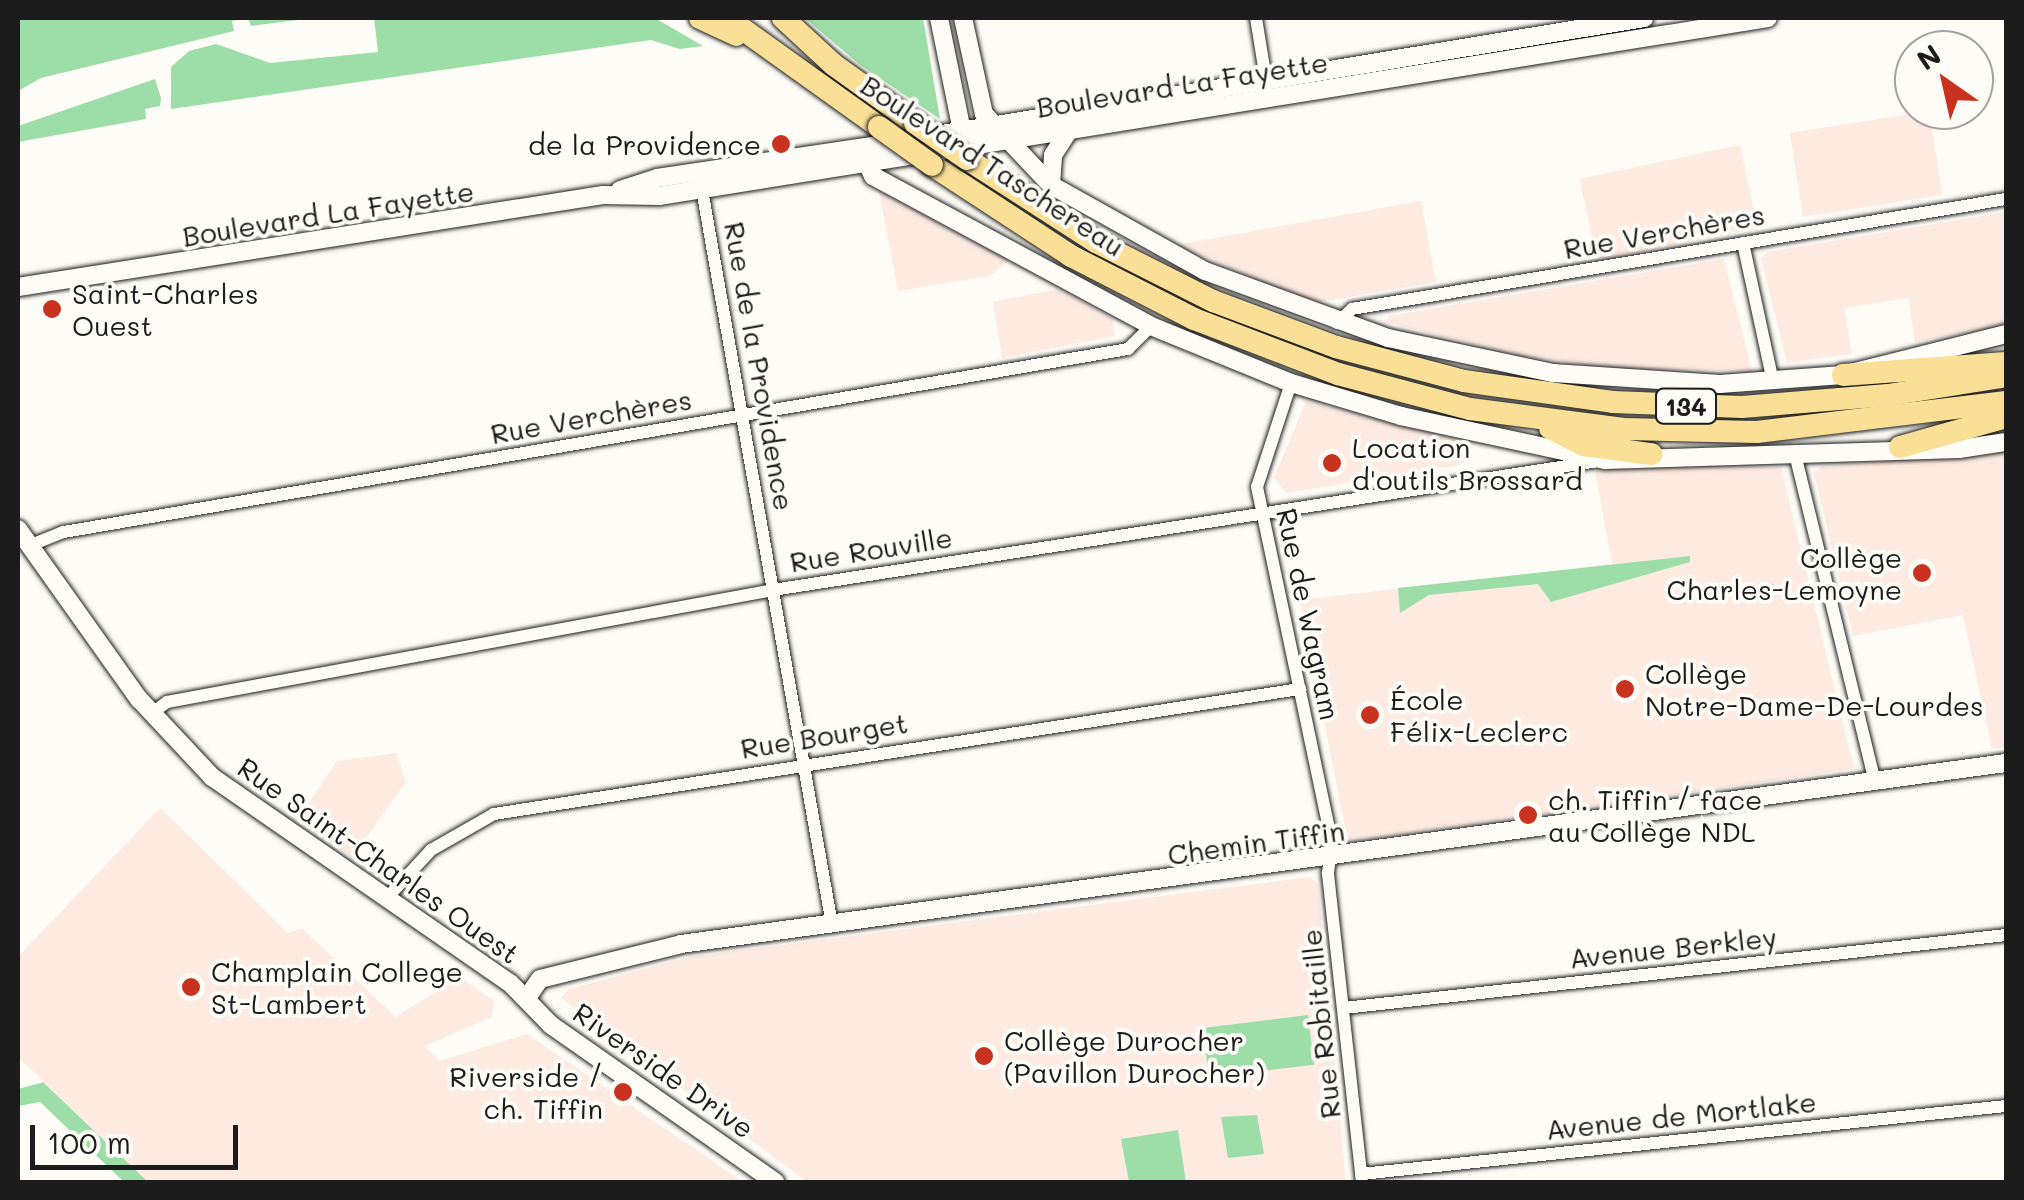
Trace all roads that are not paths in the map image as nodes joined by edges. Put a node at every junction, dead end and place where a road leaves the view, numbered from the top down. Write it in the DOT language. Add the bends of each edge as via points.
graph roads {
  1 [pos="700,18"];
  2 [pos="726,18"];
  3 [pos="783,18"];
  4 [pos="940,18"];
  5 [pos="963,18"];
  6 [pos="1256,18"];
  7 [pos="1644,18"];
  8 [pos="1768,18"];
  9 [pos="1692,24"];
  10 [pos="770,53"];
  11 [pos="1268,89"];
  12 [pos="992,124"];
  13 [pos="1069,130"];
  14 [pos="962,131"];
  15 [pos="1007,140"];
  16 [pos="973,152"];
  17 [pos="861,156"];
  18 [pos="701,180"];
  19 [pos="1051,185"];
  20 [pos="2006,198"];
  21 [pos="1743,243"];
  22 [pos="62,284"];
  23 [pos="18,287"];
  24 [pos="18,301"];
  25 [pos="1337,323"];
  26 [pos="1150,326"];
  27 [pos="2006,334"];
  28 [pos="2006,363"];
  29 [pos="1842,374"];
  30 [pos="2006,376"];
  31 [pos="1773,382"];
  32 [pos="1290,383"];
  33 [pos="2006,402"];
  34 [pos="746,415"];
  35 [pos="2006,416"];
  36 [pos="1534,419"];
  37 [pos="2006,442"];
  38 [pos="1900,447"];
  39 [pos="1651,454"];
  40 [pos="1795,454"];
  41 [pos="1605,460"];
  42 [pos="1262,513"];
  43 [pos="18,529"];
  44 [pos="32,545"];
  45 [pos="773,590"];
  46 [pos="1300,689"];
  47 [pos="151,714"];
  48 [pos="801,763"];
  49 [pos="2006,763"];
  50 [pos="1875,782"];
  51 [pos="1330,860"];
  52 [pos="386,899"];
  53 [pos="832,925"];
  54 [pos="2006,936"];
  55 [pos="526,1000"];
  56 [pos="1344,1008"];
  57 [pos="2006,1106"];
  58 [pos="1361,1178"];
  59 [pos="775,1182"];
  1 -- 10 [label="highway"];
  2 -- 10 [label="highway, Boulevard Taschereau"];
  3 -- 16 [label="highway, Boulevard Taschereau / 134, bridge" via="834,65 915,123"];
  4 -- 14 [label="street"];
  5 -- 12 [label="street" via="982,107"];
  6 -- 11 [label="street"];
  7 -- 11 [label="street, Boulevard La Fayette"];
  8 -- 9 [label="street, Boulevard La Fayette"];
  9 -- 11 [label="street, Boulevard La Fayette"];
  10 -- 36 [label="highway, Boulevard Taschereau / 134, bridge" via="1071,256 1214,328 1381,387"];
  11 -- 12 [label="street, Boulevard La Fayette"];
  11 -- 13 [label="street, Boulevard La Fayette"];
  12 -- 14 [label="street, Boulevard La Fayette"];
  12 -- 15 [label="street, Boulevard Taschereau"];
  13 -- 15 [label="street, Boulevard La Fayette"];
  13 -- 19 [label="street" via="1052,160"];
  14 -- 16 [label="street"];
  14 -- 17 [label="street, Boulevard La Fayette"];
  15 -- 16 [label="street, Boulevard La Fayette"];
  15 -- 19 [label="street, Boulevard Taschereau"];
  16 -- 17 [label="street, Boulevard La Fayette"];
  16 -- 30 [label="highway, Boulevard Taschereau / 134" via="1080,233 1213,301 1354,353 1464,381 1594,401 1742,406 1888,396"];
  17 -- 18 [label="street, Boulevard La Fayette"];
  17 -- 26 [label="street, Boulevard Taschereau" via="876,178"];
  18 -- 22 [label="street, Boulevard La Fayette"];
  18 -- 34 [label="street, Rue de la Providence"];
  19 -- 25 [label="street, Boulevard Taschereau" via="1171,255"];
  20 -- 21 [label="street, Rue Verchères"];
  21 -- 25 [label="street, Rue Verchères" via="1352,309"];
  21 -- 31 [label="street"];
  22 -- 23 [label="street, Boulevard La Fayette"];
  22 -- 24 [label="street, Boulevard La Fayette"];
  25 -- 31 [label="street, Boulevard Taschereau" via="1542,372 1654,382"];
  26 -- 32 [label="street, Boulevard Taschereau"];
  26 -- 34 [label="street, Rue Verchères" via="1128,349"];
  27 -- 29 [label="street, Boulevard Taschereau"];
  28 -- 29 [label="highway"];
  29 -- 31 [label="street, Boulevard Taschereau"];
  32 -- 41 [label="street, Boulevard Taschereau" via="1401,416"];
  32 -- 42 [label="street, Rue de Wagram" via="1258,474"];
  33 -- 36 [label="highway, Boulevard Taschereau / 134" via="1786,431 1654,431"];
  34 -- 44 [label="street, Rue Verchères" via="64,532"];
  34 -- 45 [label="street, Rue de la Providence"];
  35 -- 38 [label="highway"];
  36 -- 39 [label="highway" via="1584,445"];
  37 -- 38 [label="street, Boulevard Taschereau" via="1959,450"];
  38 -- 40 [label="street, Boulevard Taschereau"];
  39 -- 40 [label="street, Boulevard Taschereau"];
  39 -- 41 [label="street, Boulevard Taschereau"];
  40 -- 50 [label="street"];
  41 -- 42 [label="street, Rue Rouville"];
  42 -- 45 [label="street, Rue Rouville"];
  42 -- 46 [label="street, Rue de Wagram"];
  43 -- 44 [label="street, Rue Saint-Charles Ouest"];
  44 -- 47 [label="street, Rue Saint-Charles Ouest"];
  45 -- 47 [label="street, Rue Rouville" via="167,702"];
  45 -- 48 [label="street, Rue de la Providence"];
  46 -- 48 [label="street, Rue Bourget"];
  46 -- 51 [label="street, Rue de Wagram"];
  47 -- 52 [label="street, Rue Saint-Charles Ouest" via="231,793"];
  48 -- 52 [label="street, Rue Bourget" via="494,814 432,850"];
  48 -- 53 [label="street, Rue de la Providence"];
  49 -- 50 [label="street, Chemin Tiffin"];
  50 -- 51 [label="street, Chemin Tiffin"];
  51 -- 53 [label="street, Chemin Tiffin"];
  51 -- 56 [label="street, Rue Robitaille"];
  52 -- 55 [label="street, Rue Saint-Charles Ouest"];
  53 -- 55 [label="street, Chemin Tiffin" via="660,948 540,980"];
  54 -- 56 [label="street, Avenue Berkley"];
  55 -- 59 [label="street, Riverside Drive" via="551,1025"];
  56 -- 58 [label="street, Rue Robitaille"];
  57 -- 58 [label="street, Avenue de Mortlake"];
}
